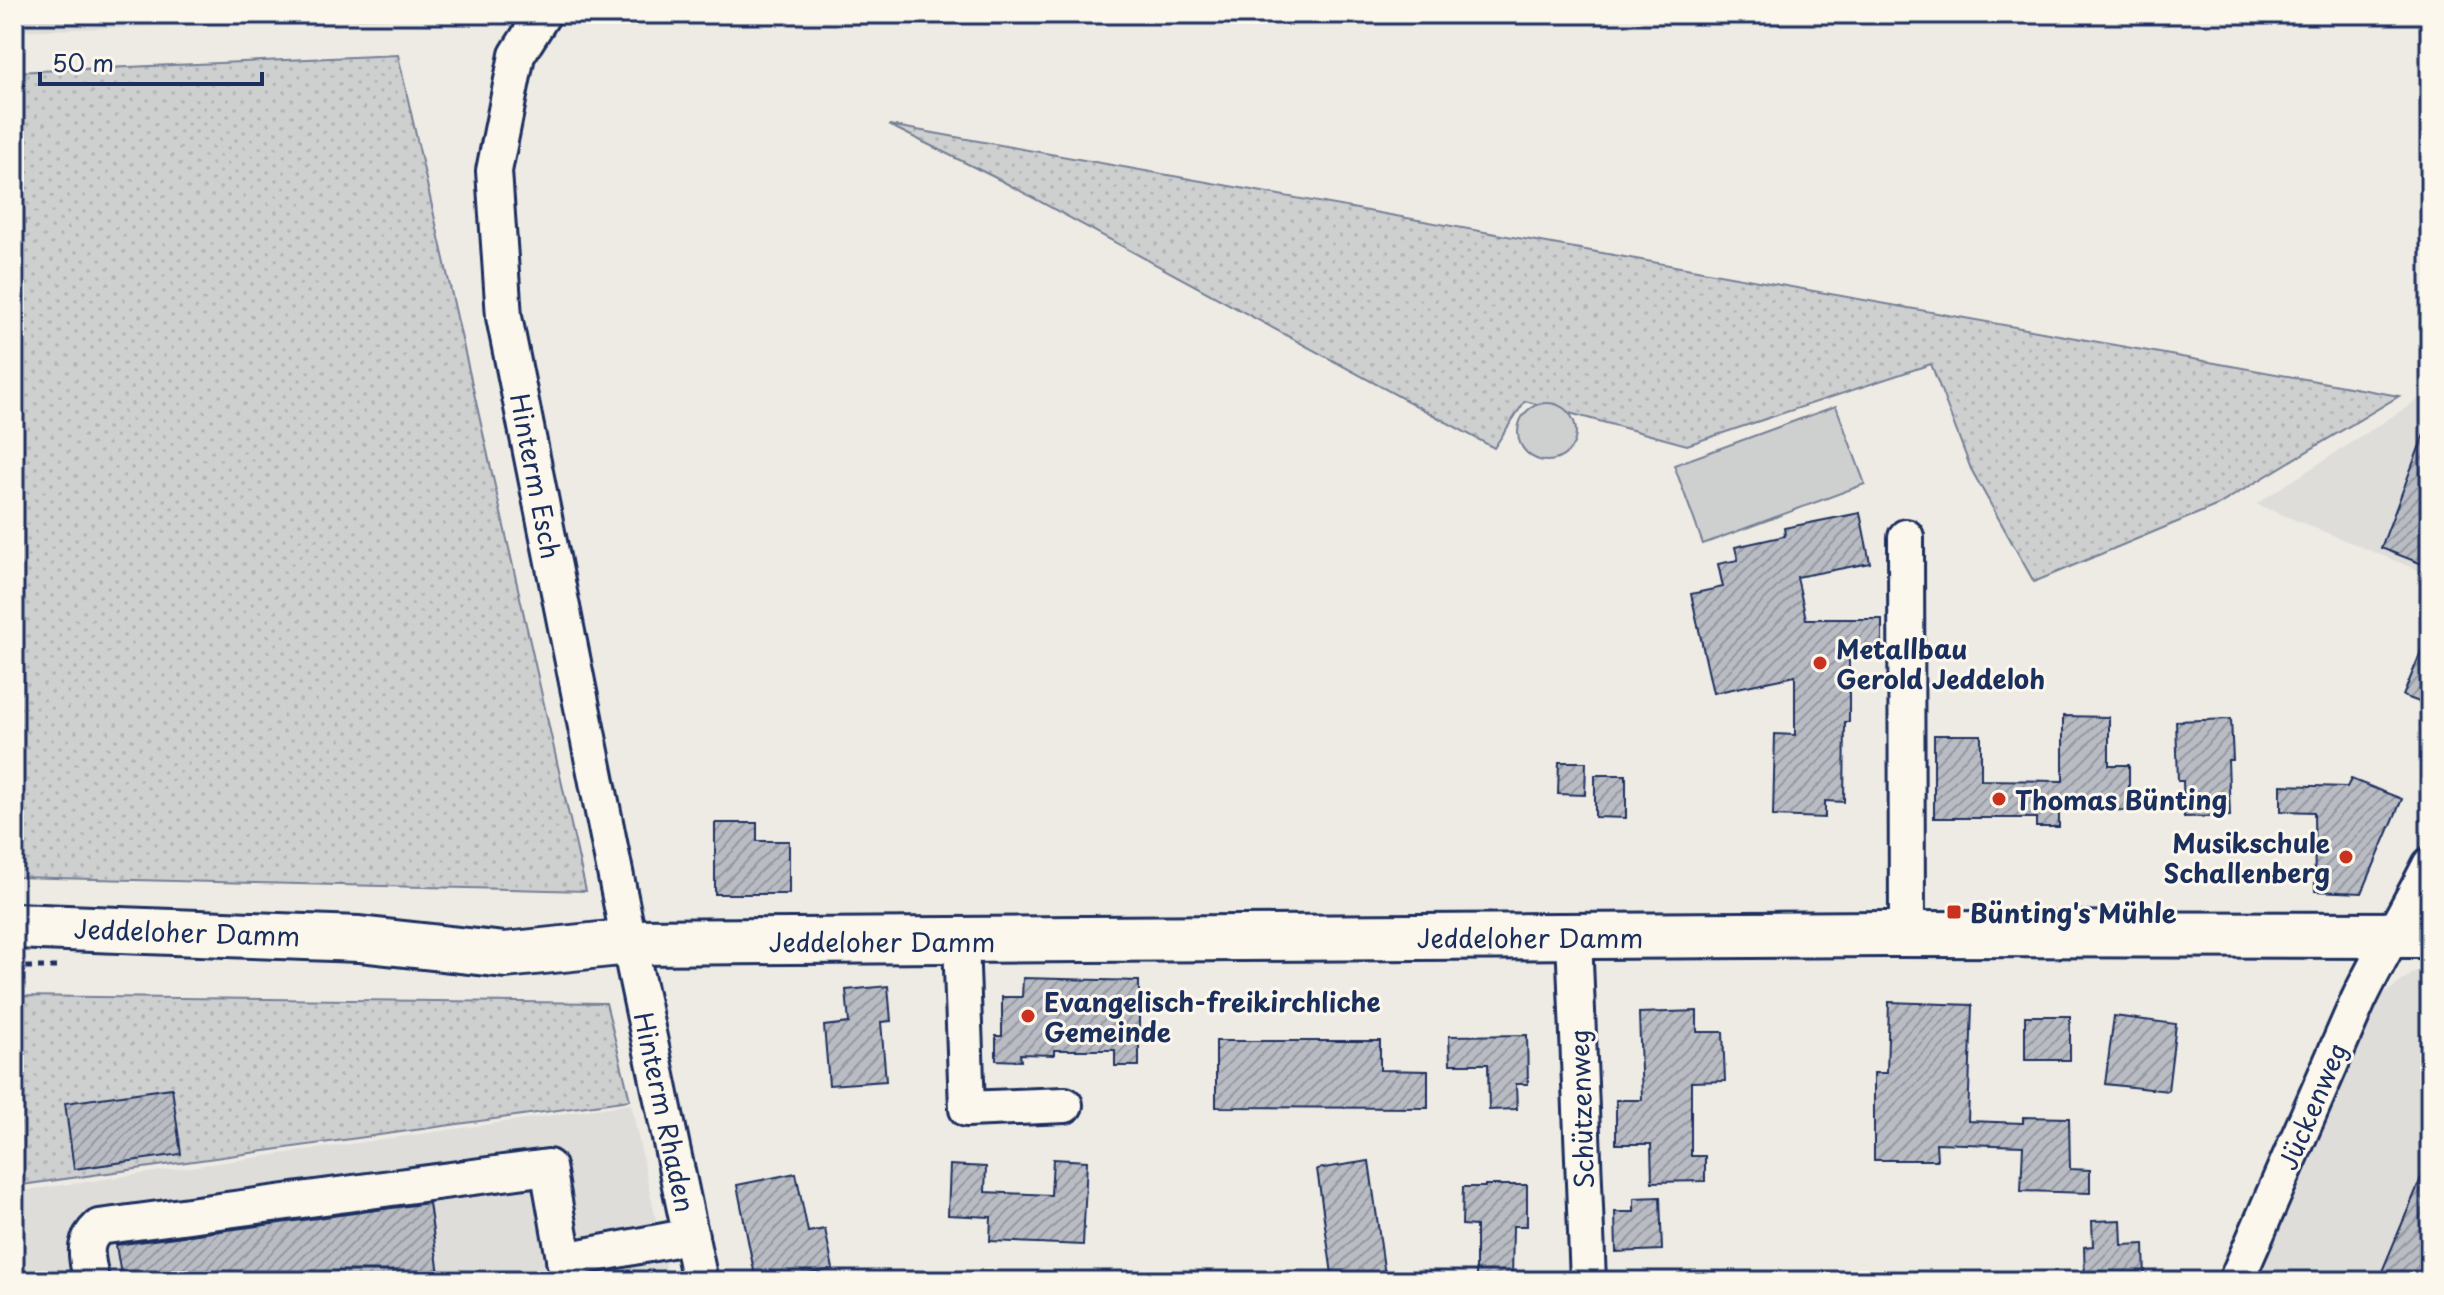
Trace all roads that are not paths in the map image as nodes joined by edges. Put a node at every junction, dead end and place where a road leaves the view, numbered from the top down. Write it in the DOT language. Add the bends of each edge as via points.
graph roads {
  1 [pos="543,14"];
  2 [pos="1906,537"];
  3 [pos="2430,865"];
  4 [pos="14,926"];
  5 [pos="1907,934"];
  6 [pos="2412,934"];
  7 [pos="1574,937"];
  8 [pos="961,940"];
  9 [pos="629,942"];
  10 [pos="1065,1105"];
  11 [pos="691,1236"];
  12 [pos="566,1271"];
  13 [pos="91,1281"];
  14 [pos="700,1281"];
  15 [pos="1588,1281"];
  16 [pos="2236,1281"];
  1 -- 9 [label="street, Hinterm Esch" via="517,55 494,171 504,317"];
  2 -- 5 [label="street"];
  3 -- 6 [label="street, Jückenweg"];
  4 -- 9 [label="main road, Jeddeloher Damm" via="359,939 505,955"];
  5 -- 6 [label="main road, Jeddeloher Damm"];
  5 -- 7 [label="main road, Jeddeloher Damm"];
  6 -- 16 [label="street, Jückenweg" via="2378,959"];
  7 -- 8 [label="main road, Jeddeloher Damm"];
  7 -- 15 [label="street, Schützenweg"];
  8 -- 9 [label="main road, Jeddeloher Damm"];
  8 -- 10 [label="street" via="967,1109"];
  9 -- 11 [label="street, Hinterm Rhaden"];
  11 -- 12 [label="street"];
  11 -- 14 [label="street, Hinterm Rhaden"];
  12 -- 13 [label="street" via="548,1167 99,1227 88,1236"];
}
